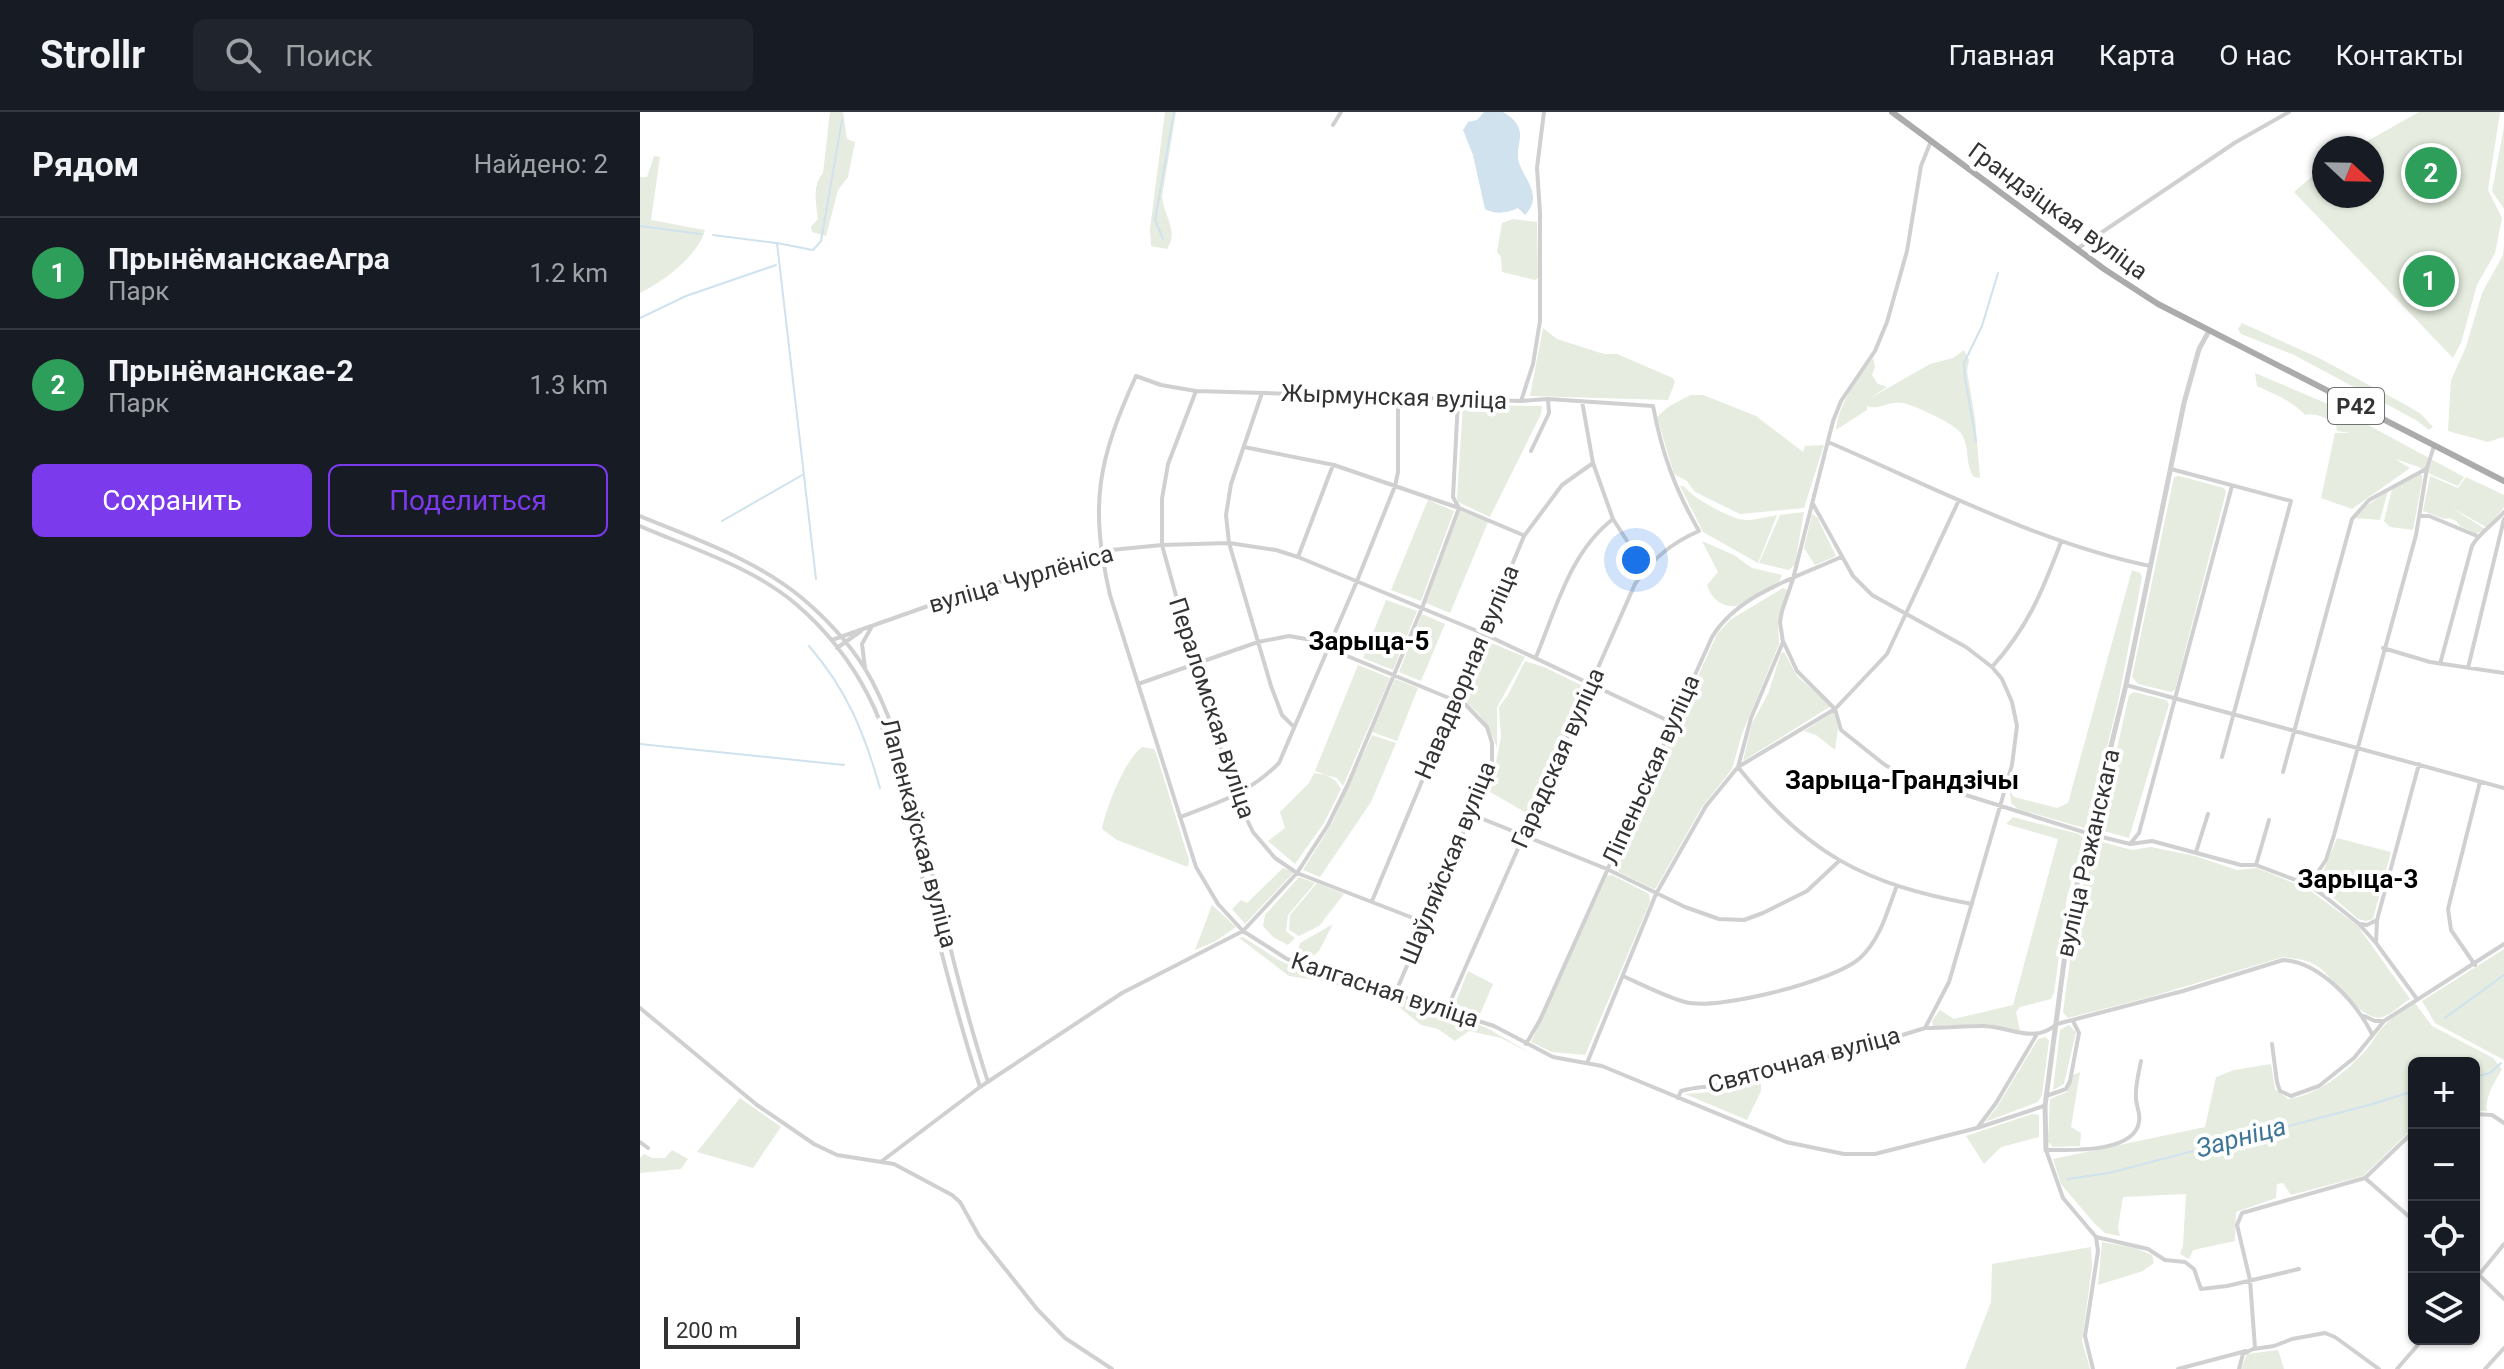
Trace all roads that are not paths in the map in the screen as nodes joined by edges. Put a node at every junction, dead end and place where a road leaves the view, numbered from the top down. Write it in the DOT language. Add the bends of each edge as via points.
graph roads {
  1 [pos="1341,112"];
  2 [pos="1544,112"];
  3 [pos="1892,112"];
  4 [pos="2289,112"];
  5 [pos="1333,125"];
  6 [pos="1931,141"];
  7 [pos="2077,249"];
  8 [pos="2209,331"];
  9 [pos="1136,376"];
  10 [pos="1196,391"];
  11 [pos="1262,393"];
  12 [pos="1398,397"];
  13 [pos="1458,399"];
  14 [pos="1548,399"];
  15 [pos="1521,401"];
  16 [pos="1582,401"];
  17 [pos="1828,442"];
  18 [pos="2434,446"];
  19 [pos="1244,447"];
  20 [pos="1531,451"];
  21 [pos="1593,463"];
  22 [pos="1334,465"];
  23 [pos="2427,468"];
  24 [pos="2170,469"];
  25 [pos="2504,481"];
  26 [pos="1395,486"];
  27 [pos="2232,486"];
  28 [pos="1959,500"];
  29 [pos="1812,502"];
  30 [pos="1459,508"];
  31 [pos="2504,512"];
  32 [pos="640,516"];
  33 [pos="2420,516"];
  34 [pos="1613,519"];
  35 [pos="2504,519"];
  36 [pos="640,526"];
  37 [pos="1699,531"];
  38 [pos="1524,536"];
  39 [pos="2477,536"];
  40 [pos="2061,542"];
  41 [pos="1229,543"];
  42 [pos="1162,545"];
  43 [pos="1101,551"];
  44 [pos="1298,557"];
  45 [pos="1841,557"];
  46 [pos="2150,566"];
  47 [pos="1645,569"];
  48 [pos="1793,579"];
  49 [pos="1357,581"];
  50 [pos="1422,608"];
  51 [pos="1907,615"];
  52 [pos="875,624"];
  53 [pos="863,630"];
  54 [pos="1482,633"];
  55 [pos="840,635"];
  56 [pos="832,640"];
  57 [pos="1258,642"];
  58 [pos="1783,642"];
  59 [pos="846,643"];
  60 [pos="1329,647"];
  61 [pos="837,648"];
  62 [pos="2383,648"];
  63 [pos="1536,657"];
  64 [pos="1195,664"];
  65 [pos="2440,664"];
  66 [pos="1992,667"];
  67 [pos="2468,668"];
  68 [pos="866,670"];
  69 [pos="2504,673"];
  70 [pos="1395,675"];
  71 [pos="1138,684"];
  72 [pos="1591,684"];
  73 [pos="2126,685"];
  74 [pos="2175,698"];
  75 [pos="1455,699"];
  76 [pos="1835,709"];
  77 [pos="2233,714"];
  78 [pos="1673,723"];
  79 [pos="1295,728"];
  80 [pos="2293,731"];
  81 [pos="2356,747"];
  82 [pos="2222,757"];
  83 [pos="2419,764"];
  84 [pos="1738,767"];
  85 [pos="2283,772"];
  86 [pos="2480,782"];
  87 [pos="2504,788"];
  88 [pos="1235,795"];
  89 [pos="2001,806"];
  90 [pos="2208,814"];
  91 [pos="1473,815"];
  92 [pos="1180,817"];
  93 [pos="2269,820"];
  94 [pos="2090,834"];
  95 [pos="1523,835"];
  96 [pos="2130,844"];
  97 [pos="2196,852"];
  98 [pos="1839,861"];
  99 [pos="2256,865"];
  100 [pos="1607,869"];
  101 [pos="1297,873"];
  102 [pos="2309,885"];
  103 [pos="1896,888"];
  104 [pos="1656,894"];
  105 [pos="1372,901"];
  106 [pos="1972,904"];
  107 [pos="2377,920"];
  108 [pos="1426,923"];
  109 [pos="2358,923"];
  110 [pos="1243,931"];
  111 [pos="2376,943"];
  112 [pos="2504,944"];
  113 [pos="2475,965"];
  114 [pos="1623,976"];
  115 [pos="1395,994"];
  116 [pos="2417,999"];
  117 [pos="640,1008"];
  118 [pos="1447,1009"];
  119 [pos="2360,1014"];
  120 [pos="2073,1021"];
  121 [pos="2384,1021"];
  122 [pos="2057,1024"];
  123 [pos="1925,1028"];
  124 [pos="2037,1034"];
  125 [pos="2372,1034"];
  126 [pos="1526,1044"];
  127 [pos="2272,1044"];
  128 [pos="2141,1061"];
  129 [pos="1587,1063"];
  130 [pos="988,1082"];
  131 [pos="980,1087"];
  132 [pos="2046,1096"];
  133 [pos="1678,1098"];
  134 [pos="2045,1106"];
  135 [pos="2480,1114"];
  136 [pos="2504,1123"];
  137 [pos="1977,1128"];
  138 [pos="2408,1137"];
  139 [pos="640,1142"];
  140 [pos="648,1148"];
  141 [pos="2046,1150"];
  142 [pos="882,1161"];
  143 [pos="2365,1178"];
  144 [pos="2408,1216"];
  145 [pos="2096,1237"];
  146 [pos="2504,1244"];
  147 [pos="2299,1269"];
  148 [pos="2480,1273"];
  149 [pos="2480,1275"];
  150 [pos="2250,1280"];
  151 [pos="2504,1299"];
  152 [pos="2418,1345"];
  153 [pos="2255,1348"];
  154 [pos="2504,1348"];
  155 [pos="1112,1369"];
  156 [pos="2093,1369"];
  157 [pos="2178,1369"];
  158 [pos="2239,1369"];
  159 [pos="2379,1369"];
  160 [pos="2397,1369"];
  161 [pos="2485,1369"];
  1 -- 5 [label="street"];
  2 -- 15 [label="street" via="1537,168 1540,321"];
  3 -- 6 [label="main road, Грандзіцкая вуліца / Р42"];
  4 -- 7 [label="street"];
  6 -- 7 [label="main road, Грандзіцкая вуліца / Р42"];
  6 -- 17 [label="street" via="1890,312 1875,351 1841,401"];
  7 -- 8 [label="main road, Грандзіцкая вуліца / Р42"];
  8 -- 18 [label="main road, Р42"];
  8 -- 24 [label="street, вуліца Ражанскага" via="2192,371"];
  9 -- 10 [label="street, Жырмунская вуліца"];
  9 -- 43 [label="street, Калгасная вуліца" via="1105,453 1098,523"];
  10 -- 11 [label="street, Жырмунская вуліца"];
  10 -- 42 [label="street, Пераломская вуліца" via="1168,464"];
  11 -- 12 [label="street, Жырмунская вуліца"];
  11 -- 19 [label="street"];
  12 -- 13 [label="street, Жырмунская вуліца"];
  12 -- 26 [label="street"];
  13 -- 15 [label="street, Жырмунская вуліца"];
  13 -- 30 [label="street" via="1453,497"];
  14 -- 15 [label="street, Жырмунская вуліца"];
  14 -- 16 [label="street, Жырмунская вуліца"];
  14 -- 20 [label="street" via="1549,413"];
  16 -- 21 [label="street"];
  16 -- 37 [label="street, Жырмунская вуліца" via="1653,406 1662,453"];
  17 -- 28 [label="street"];
  17 -- 29 [label="street"];
  18 -- 23 [label="street"];
  18 -- 25 [label="main road, Р42"];
  19 -- 22 [label="street"];
  19 -- 41 [label="street" via="1226,515"];
  21 -- 34 [label="street"];
  21 -- 38 [label="street, Навадворная вуліца" via="1562,485"];
  22 -- 26 [label="street"];
  22 -- 44 [label="street"];
  23 -- 33 [label="street"];
  23 -- 80 [label="street" via="2369,500 2352,519"];
  24 -- 27 [label="street"];
  24 -- 46 [label="street, вуліца Ражанскага"];
  26 -- 30 [label="street"];
  26 -- 49 [label="street"];
  27 -- 74 [label="street"];
  27 -- 77 [label="street" via="2291,501"];
  28 -- 40 [label="street"];
  28 -- 51 [label="street"];
  29 -- 45 [label="street, Святочная вуліца"];
  29 -- 48 [label="street"];
  30 -- 38 [label="street"];
  30 -- 50 [label="street"];
  31 -- 39 [label="street"];
  32 -- 55 [label="street, Лапенкаўская вуліца" via="760,570 800,597"];
  33 -- 39 [label="street"];
  33 -- 62 [label="street"];
  34 -- 47 [label="street"];
  34 -- 63 [label="street" via="1583,548"];
  35 -- 67 [label="street"];
  36 -- 56 [label="street, Лапенкаўская вуліца" via="754,576 797,605"];
  37 -- 47 [label="street, Гарадская вуліца"];
  38 -- 54 [label="street, Навадворная вуліца"];
  39 -- 65 [label="street"];
  40 -- 46 [label="street"];
  40 -- 66 [label="street" via="2042,594 2016,640"];
  41 -- 42 [label="street, вуліца Чурлёніса"];
  41 -- 44 [label="street, вуліца Чурлёніса"];
  41 -- 57 [label="street"];
  42 -- 43 [label="street, вуліца Чурлёніса"];
  42 -- 64 [label="street, Пераломская вуліца"];
  43 -- 52 [label="street, вуліца Чурлёніса"];
  43 -- 71 [label="street, Калгасная вуліца"];
  44 -- 49 [label="street, вуліца Чурлёніса"];
  45 -- 48 [label="street, Ліпеньская вуліца"];
  45 -- 51 [label="street, Святочная вуліца" via="1872,595"];
  46 -- 73 [label="street, вуліца Ражанскага"];
  47 -- 72 [label="street, Гарадская вуліца"];
  48 -- 58 [label="street" via="1780,622"];
  48 -- 78 [label="street, Ліпеньская вуліца" via="1720,623"];
  49 -- 50 [label="street, вуліца Чурлёніса"];
  49 -- 60 [label="street"];
  50 -- 54 [label="street, вуліца Чурлёніса"];
  50 -- 70 [label="street"];
  51 -- 66 [label="street, Святочная вуліца"];
  51 -- 76 [label="street" via="1887,654"];
  52 -- 53 [label="street, вуліца Чурлёніса"];
  52 -- 68 [label="street" via="862,644"];
  53 -- 55 [label="street"];
  53 -- 59 [label="street"];
  54 -- 63 [label="street, вуліца Чурлёніса"];
  54 -- 75 [label="street, Навадворная вуліца"];
  55 -- 56 [label="street"];
  55 -- 59 [label="street, Лапенкаўская вуліца"];
  56 -- 61 [label="street, Лапенкаўская вуліца"];
  57 -- 60 [label="street, Шаўляйская вуліца" via="1289,636"];
  57 -- 64 [label="street, Шаўляйская вуліца"];
  57 -- 79 [label="street" via="1282,715"];
  58 -- 76 [label="street" via="1797,671"];
  58 -- 84 [label="street" via="1751,718"];
  59 -- 61 [label="street"];
  59 -- 68 [label="street, Лапенкаўская вуліца"];
  60 -- 70 [label="street, Шаўляйская вуліца"];
  60 -- 79 [label="street"];
  61 -- 131 [label="street, Лапенкаўская вуліца" via="878,718"];
  62 -- 65 [label="street"];
  62 -- 81 [label="street"];
  63 -- 72 [label="street, вуліца Чурлёніса"];
  64 -- 71 [label="street, Шаўляйская вуліца"];
  64 -- 88 [label="street, Пераломская вуліца"];
  65 -- 67 [label="street"];
  66 -- 89 [label="street, Святочная вуліца" via="2012,702 2017,726"];
  67 -- 69 [label="street"];
  68 -- 130 [label="street, Лапенкаўская вуліца" via="887,712 913,798"];
  70 -- 75 [label="street, Шаўляйская вуліца"];
  70 -- 101 [label="street" via="1335,810"];
  71 -- 92 [label="street, Калгасная вуліца"];
  72 -- 78 [label="street, вуліца Чурлёніса"];
  72 -- 95 [label="street, Гарадская вуліца"];
  73 -- 74 [label="street"];
  73 -- 94 [label="street, вуліца Ражанскага"];
  74 -- 77 [label="street"];
  74 -- 96 [label="street" via="2139,833"];
  75 -- 91 [label="street, Шаўляйская вуліца" via="1480,718 1492,743 1492,765"];
  75 -- 105 [label="street, Навадворная вуліца"];
  76 -- 84 [label="street"];
  76 -- 89 [label="street" via="1841,730 1885,765"];
  77 -- 80 [label="street"];
  77 -- 82 [label="street"];
  78 -- 100 [label="street, Ліпеньская вуліца"];
  79 -- 88 [label="street" via="1279,763 1260,782"];
  80 -- 81 [label="street"];
  80 -- 85 [label="street"];
  81 -- 83 [label="street"];
  81 -- 102 [label="street" via="2326,860"];
  83 -- 86 [label="street"];
  83 -- 107 [label="street"];
  84 -- 98 [label="street" via="1776,812"];
  84 -- 104 [label="street" via="1706,806"];
  86 -- 87 [label="street"];
  86 -- 113 [label="street" via="2448,909 2451,930"];
  88 -- 92 [label="street"];
  88 -- 101 [label="street, Пераломская вуліца" via="1253,832 1275,858"];
  89 -- 94 [label="street"];
  89 -- 106 [label="street, Святочная вуліца"];
  90 -- 97 [label="street"];
  91 -- 95 [label="street"];
  91 -- 108 [label="street, Шаўляйская вуліца"];
  92 -- 110 [label="street, Калгасная вуліца" via="1196,867 1218,904"];
  93 -- 99 [label="street"];
  94 -- 96 [label="street"];
  94 -- 122 [label="street, вуліца Ражанскага" via="2071,909"];
  95 -- 100 [label="street"];
  95 -- 118 [label="street, Гарадская вуліца"];
  96 -- 97 [label="street" via="2152,841"];
  97 -- 99 [label="street"];
  98 -- 103 [label="street"];
  98 -- 104 [label="street" via="1807,891 1744,920 1719,919"];
  99 -- 102 [label="street"];
  100 -- 104 [label="street"];
  100 -- 126 [label="street, Ліпеньская вуліца"];
  101 -- 105 [label="street, Пераломская вуліца"];
  101 -- 110 [label="street"];
  102 -- 109 [label="street"];
  103 -- 106 [label="street"];
  103 -- 114 [label="street" via="1878,936 1860,958 1797,986 1710,1004 1686,1003"];
  104 -- 114 [label="street"];
  105 -- 108 [label="street, Пераломская вуліца"];
  106 -- 123 [label="street, Святочная вуліца" via="1949,982"];
  107 -- 109 [label="street"];
  107 -- 111 [label="street"];
  108 -- 115 [label="street, Шаўляйская вуліца"];
  109 -- 111 [label="street"];
  110 -- 115 [label="street, Калгасная вуліца" via="1287,959"];
  110 -- 130 [label="street" via="1122,993"];
  111 -- 116 [label="street"];
  112 -- 113 [label="street"];
  113 -- 116 [label="street"];
  114 -- 129 [label="street"];
  115 -- 118 [label="street, Калгасная вуліца"];
  116 -- 121 [label="street"];
  117 -- 142 [label="street" via="807,1140 837,1155"];
  118 -- 126 [label="street, Калгасная вуліца"];
  119 -- 120 [label="street" via="2310,965 2283,960"];
  119 -- 121 [label="street"];
  119 -- 125 [label="street"];
  120 -- 122 [label="street"];
  120 -- 132 [label="street" via="2079,1033 2070,1081 2066,1089"];
  121 -- 125 [label="street"];
  122 -- 124 [label="street"];
  122 -- 132 [label="street, вуліца Ражанскага"];
  123 -- 124 [label="street" via="1981,1026"];
  123 -- 133 [label="street, Святочная вуліца" via="1714,1088 1688,1089"];
  124 -- 137 [label="street"];
  125 -- 127 [label="street" via="2342,1069 2319,1086 2291,1096 2278,1087"];
  126 -- 129 [label="street, Калгасная вуліца" via="1553,1057"];
  128 -- 141 [label="street" via="2135,1097 2140,1119 2128,1141"];
  129 -- 133 [label="street, Калгасная вуліца"];
  130 -- 131 [label="street"];
  131 -- 142 [label="street"];
  132 -- 134 [label="street, вуліца Ражанскага"];
  133 -- 137 [label="street, Калгасная вуліца" via="1786,1142 1844,1154 1875,1154"];
  134 -- 137 [label="street, Калгасная вуліца"];
  134 -- 141 [label="street, вуліца Ражанскага"];
  135 -- 136 [label="street"];
  138 -- 143 [label="street"];
  139 -- 140 [label="street"];
  141 -- 145 [label="street, вуліца Ражанскага" via="2063,1198"];
  142 -- 155 [label="street" via="927,1180 960,1202 979,1236 1052,1326"];
  143 -- 144 [label="street"];
  143 -- 150 [label="street" via="2242,1213 2237,1225"];
  145 -- 150 [label="street" via="2185,1262 2194,1269 2201,1289"];
  145 -- 156 [label="street" via="2085,1336"];
  146 -- 148 [label="street"];
  147 -- 150 [label="street"];
  149 -- 151 [label="street"];
  150 -- 153 [label="street"];
  152 -- 160 [label="street"];
  153 -- 157 [label="street"];
  153 -- 158 [label="street" via="2243,1354"];
  153 -- 159 [label="street" via="2325,1333"];
  154 -- 161 [label="street"];
}
